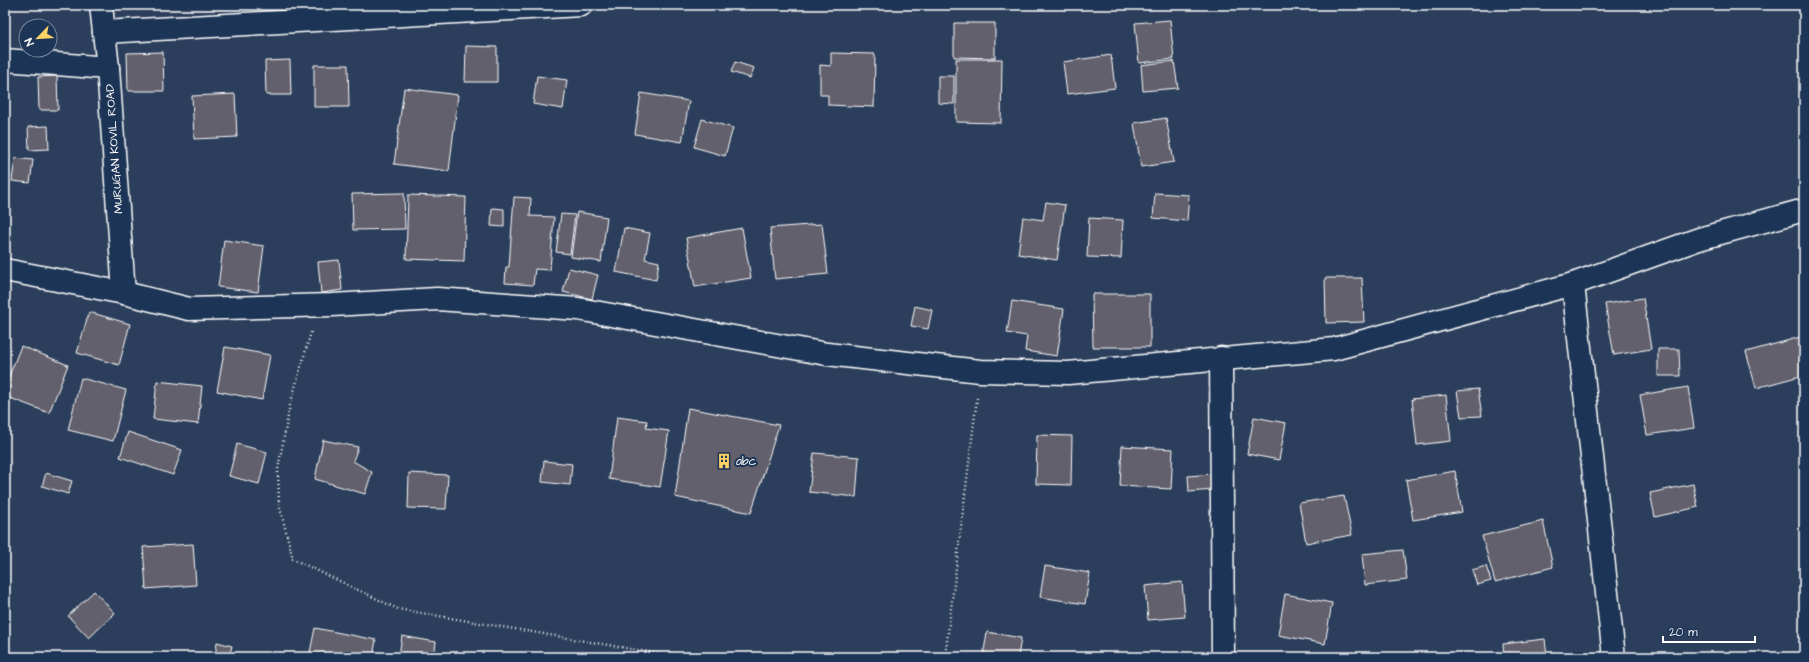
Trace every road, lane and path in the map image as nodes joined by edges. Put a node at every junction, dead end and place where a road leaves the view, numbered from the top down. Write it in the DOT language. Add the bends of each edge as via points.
graph roads {
  1 [pos="101,5"];
  2 [pos="581,5"];
  3 [pos="104,32"];
  4 [pos="5,60"];
  5 [pos="108,68"];
  6 [pos="1804,210"];
  7 [pos="5,270"];
  8 [pos="1573,284"];
  9 [pos="124,293"];
  10 [pos="318,306"];
  11 [pos="1221,358"];
  12 [pos="980,371"];
  13 [pos="678,657"];
  14 [pos="945,657"];
  15 [pos="1223,657"];
  16 [pos="1614,657"];
  1 -- 3 [label="street, MURUGAN KOVIL ROAD"];
  2 -- 3 [label="street"];
  3 -- 5 [label="street, MURUGAN KOVIL ROAD"];
  4 -- 5 [label="street"];
  5 -- 9 [label="street, MURUGAN KOVIL ROAD"];
  6 -- 8 [label="street" via="1699,239"];
  7 -- 9 [label="street"];
  8 -- 11 [label="street" via="1334,349"];
  8 -- 16 [label="street"];
  9 -- 10 [label="street" via="189,309"];
  10 -- 12 [label="street" via="438,299 578,309 827,354"];
  10 -- 13 [label="path" via="290,405 278,469 279,504 293,559 398,609"];
  11 -- 12 [label="street" via="1068,373"];
  11 -- 15 [label="street"];
  12 -- 14 [label="path"];
}
